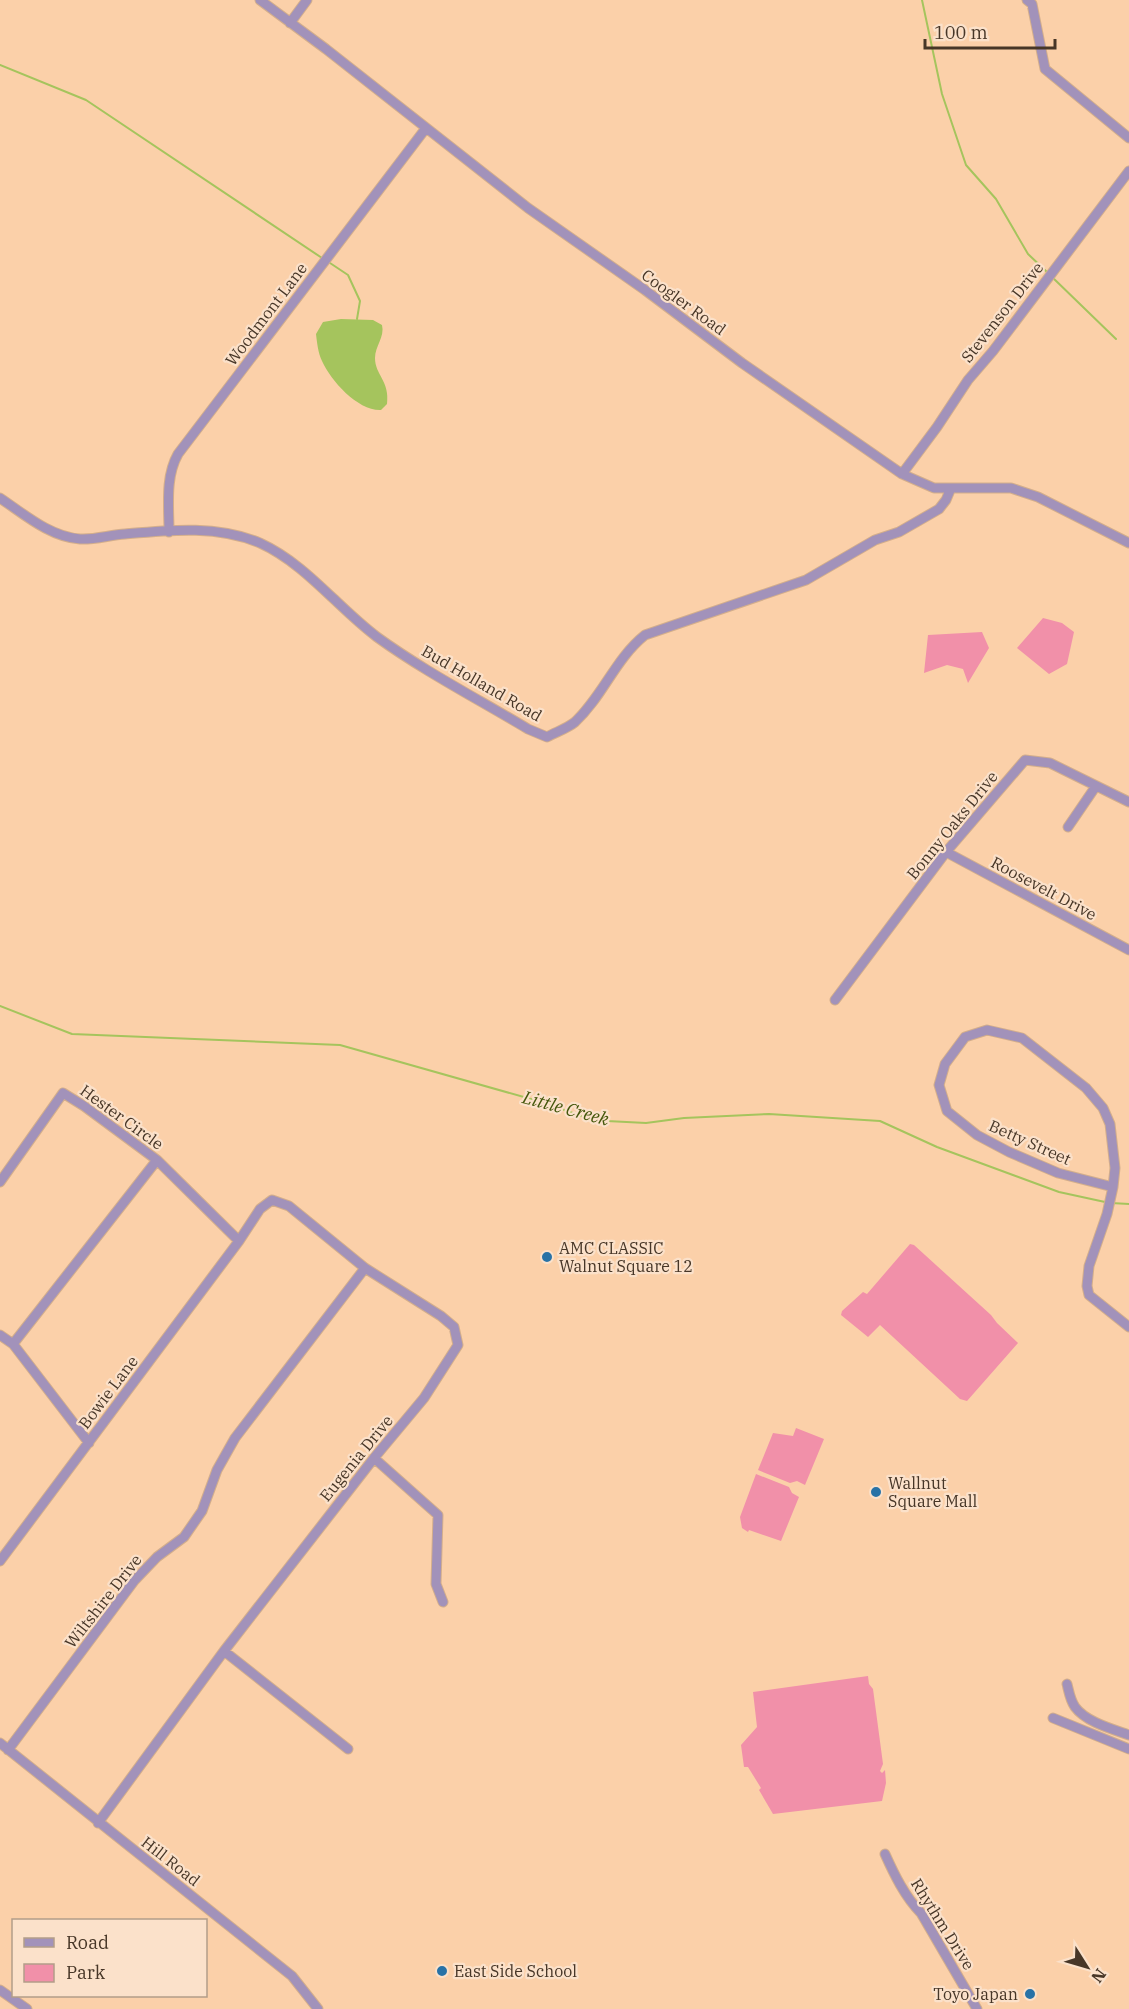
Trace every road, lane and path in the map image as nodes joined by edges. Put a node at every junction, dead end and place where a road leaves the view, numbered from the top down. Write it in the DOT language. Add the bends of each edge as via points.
graph roads {
  1 [pos="260,0"];
  2 [pos="307,0"];
  3 [pos="1027,0"];
  4 [pos="290,23"];
  5 [pos="426,128"];
  6 [pos="1129,138"];
  7 [pos="1129,171"];
  8 [pos="902,474"];
  9 [pos="951,488"];
  10 [pos="0,498"];
  11 [pos="169,532"];
  12 [pos="1129,543"];
  13 [pos="1095,786"];
  14 [pos="1129,802"];
  15 [pos="1068,827"];
  16 [pos="946,852"];
  17 [pos="1129,950"];
  18 [pos="835,1000"];
  19 [pos="157,1160"];
  20 [pos="0,1182"];
  21 [pos="1113,1187"];
  22 [pos="239,1241"];
  23 [pos="365,1268"];
  24 [pos="1129,1327"];
  25 [pos="0,1335"];
  26 [pos="13,1344"];
  27 [pos="88,1443"];
  28 [pos="374,1458"];
  29 [pos="0,1561"];
  30 [pos="443,1602"];
  31 [pos="224,1652"];
  32 [pos="1067,1684"];
  33 [pos="1053,1718"];
  34 [pos="1129,1735"];
  35 [pos="4,1746"];
  36 [pos="348,1749"];
  37 [pos="1129,1749"];
  38 [pos="98,1823"];
  39 [pos="885,1854"];
  40 [pos="0,1990"];
  41 [pos="27,2009"];
  42 [pos="318,2009"];
  43 [pos="977,2009"];
  1 -- 4 [label="street, Coogler Road"];
  2 -- 4 [label="street"];
  3 -- 6 [label="street" via="1032,4 1045,69"];
  4 -- 5 [label="street, Coogler Road"];
  5 -- 8 [label="street, Coogler Road" via="528,208"];
  5 -- 11 [label="street, Woodmont Lane" via="178,454 170,474"];
  7 -- 8 [label="street, Stevenson Drive" via="968,380"];
  8 -- 9 [label="street, Coogler Road" via="934,488"];
  9 -- 11 [label="street, Bud Holland Road" via="939,508 806,580 645,636 632,646 597,698 574,723 547,737 392,647 291,562 261,544 213,531"];
  9 -- 12 [label="street, Coogler Road" via="1011,488 1038,497"];
  10 -- 11 [label="street, Bud Holland Road" via="52,532 80,539"];
  13 -- 14 [label="street, Bonny Oaks Drive"];
  13 -- 15 [label="street"];
  13 -- 16 [label="street, Bonny Oaks Drive" via="1050,763 1025,760"];
  16 -- 17 [label="street, Roosevelt Drive"];
  16 -- 18 [label="street, Bonny Oaks Drive"];
  19 -- 20 [label="street, Hester Circle" via="63,1094"];
  19 -- 22 [label="street, Hester Circle"];
  19 -- 26 [label="street"];
  21 -- 21 [label="street, Betty Street" via="1058,1173 1009,1152 977,1135 947,1111 939,1085 945,1064 964,1037 987,1030 1022,1038 1086,1088 1103,1108 1110,1124"];
  21 -- 24 [label="street, Betty Street" via="1089,1266 1087,1286 1098,1304"];
  22 -- 23 [label="street, Eugenia Drive" via="260,1209 272,1200 289,1206"];
  22 -- 27 [label="street, Bowie Lane"];
  23 -- 28 [label="street, Eugenia Drive" via="441,1316 454,1327 458,1345 424,1398"];
  23 -- 35 [label="street, Wiltshire Drive" via="235,1438 217,1470 202,1511 184,1537 134,1581"];
  25 -- 26 [label="street"];
  26 -- 27 [label="street"];
  27 -- 29 [label="street, Bowie Lane"];
  28 -- 30 [label="street" via="438,1515 436,1584"];
  28 -- 31 [label="street, Eugenia Drive"];
  31 -- 36 [label="street"];
  31 -- 38 [label="street, Eugenia Drive"];
  32 -- 34 [label="street" via="1070,1699 1080,1712"];
  33 -- 37 [label="street"];
  35 -- 38 [label="street, Hill Road"];
  38 -- 42 [label="street, Hill Road" via="292,1976"];
  39 -- 43 [label="street, Rhythm Drive"];
  40 -- 41 [label="street"];
}
